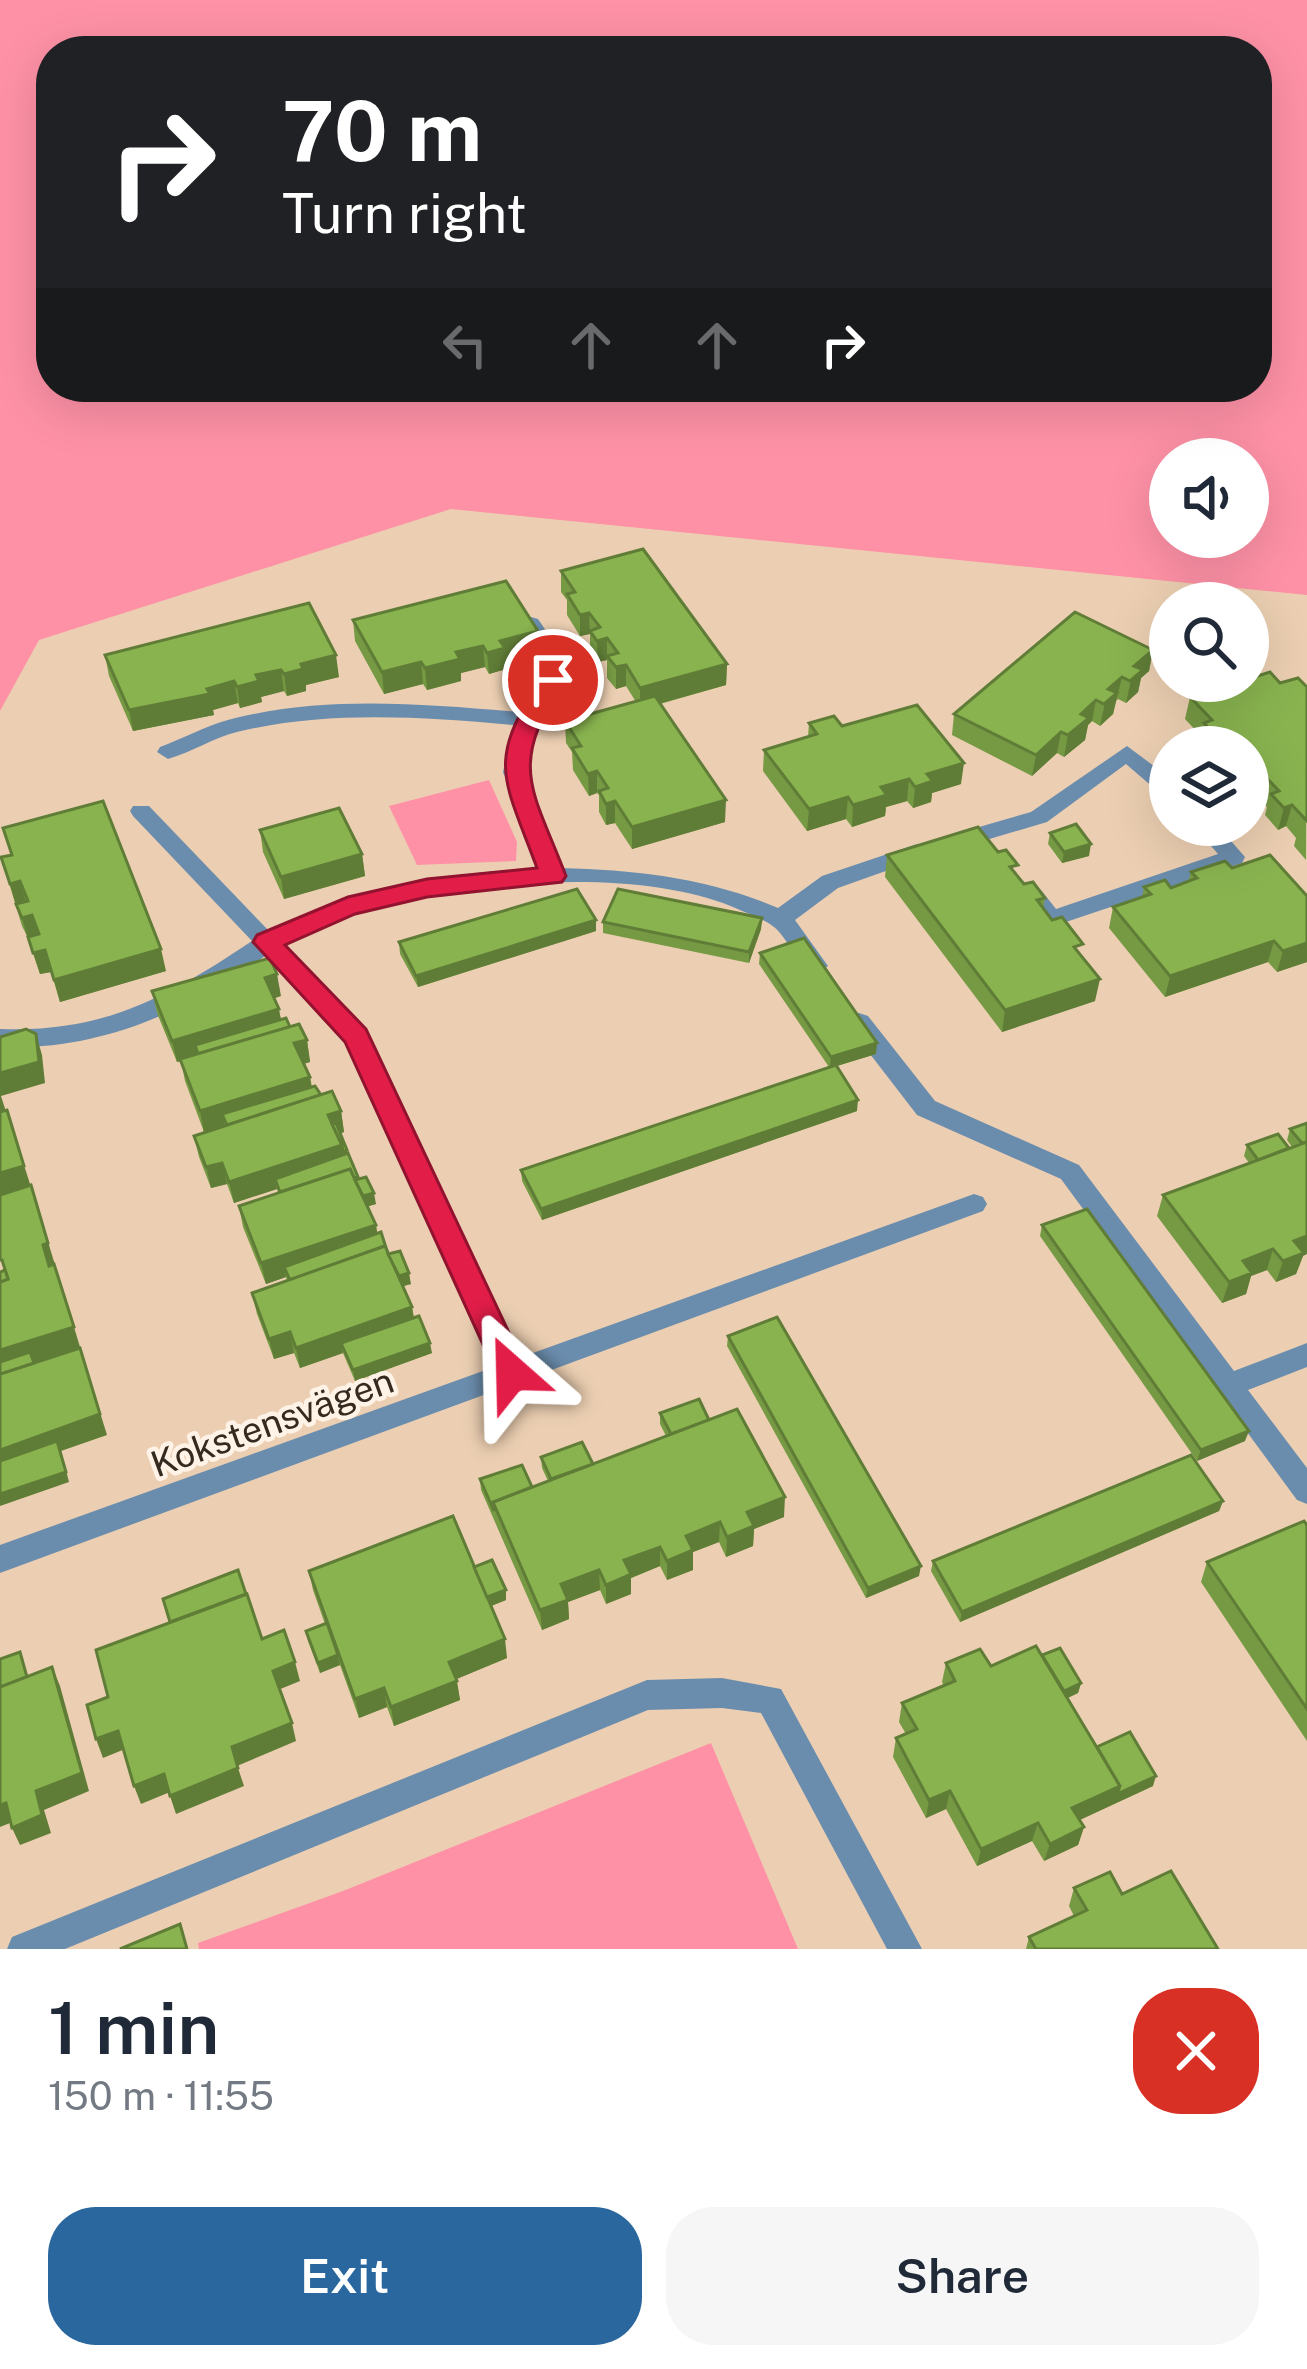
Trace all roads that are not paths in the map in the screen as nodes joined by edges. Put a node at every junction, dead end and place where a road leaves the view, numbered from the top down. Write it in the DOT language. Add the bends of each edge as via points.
graph roads {
  1 [pos="531,623"];
  2 [pos="526,719"];
  3 [pos="168,752"];
  4 [pos="1149,772"];
  5 [pos="140,811"];
  6 [pos="1224,846"];
  7 [pos="553,876"];
  8 [pos="1024,884"];
  9 [pos="780,919"];
  10 [pos="266,942"];
  11 [pos="0,1038"];
  12 [pos="974,1204"];
  13 [pos="1307,1355"];
  14 [pos="512,1373"];
  15 [pos="1228,1384"];
  16 [pos="1307,1491"];
  17 [pos="0,1559"];
  18 [pos="24,1949"];
  19 [pos="904,1949"];
  1 -- 2 [label="street" via="553,656 553,680"];
  2 -- 3 [label="street" via="296,716 235,725"];
  2 -- 7 [label="street" via="514,772"];
  4 -- 9 [label="street" via="1127,753 1039,817 989,842 830,882"];
  5 -- 10 [label="street"];
  6 -- 8 [label="street" via="1234,857 1051,919"];
  7 -- 9 [label="street" via="636,878 736,899"];
  7 -- 10 [label="street" via="427,888 348,907"];
  9 -- 15 [label="street" via="926,1108 1070,1172"];
  10 -- 11 [label="street" via="211,982 111,1024 30,1041"];
  10 -- 14 [label="street" via="356,1036"];
  12 -- 14 [label="street, Kokstensvägen"];
  13 -- 15 [label="street"];
  14 -- 17 [label="street, Kokstensvägen"];
  15 -- 16 [label="street"];
  18 -- 19 [label="street" via="647,1695 722,1693 770,1699"];
}
